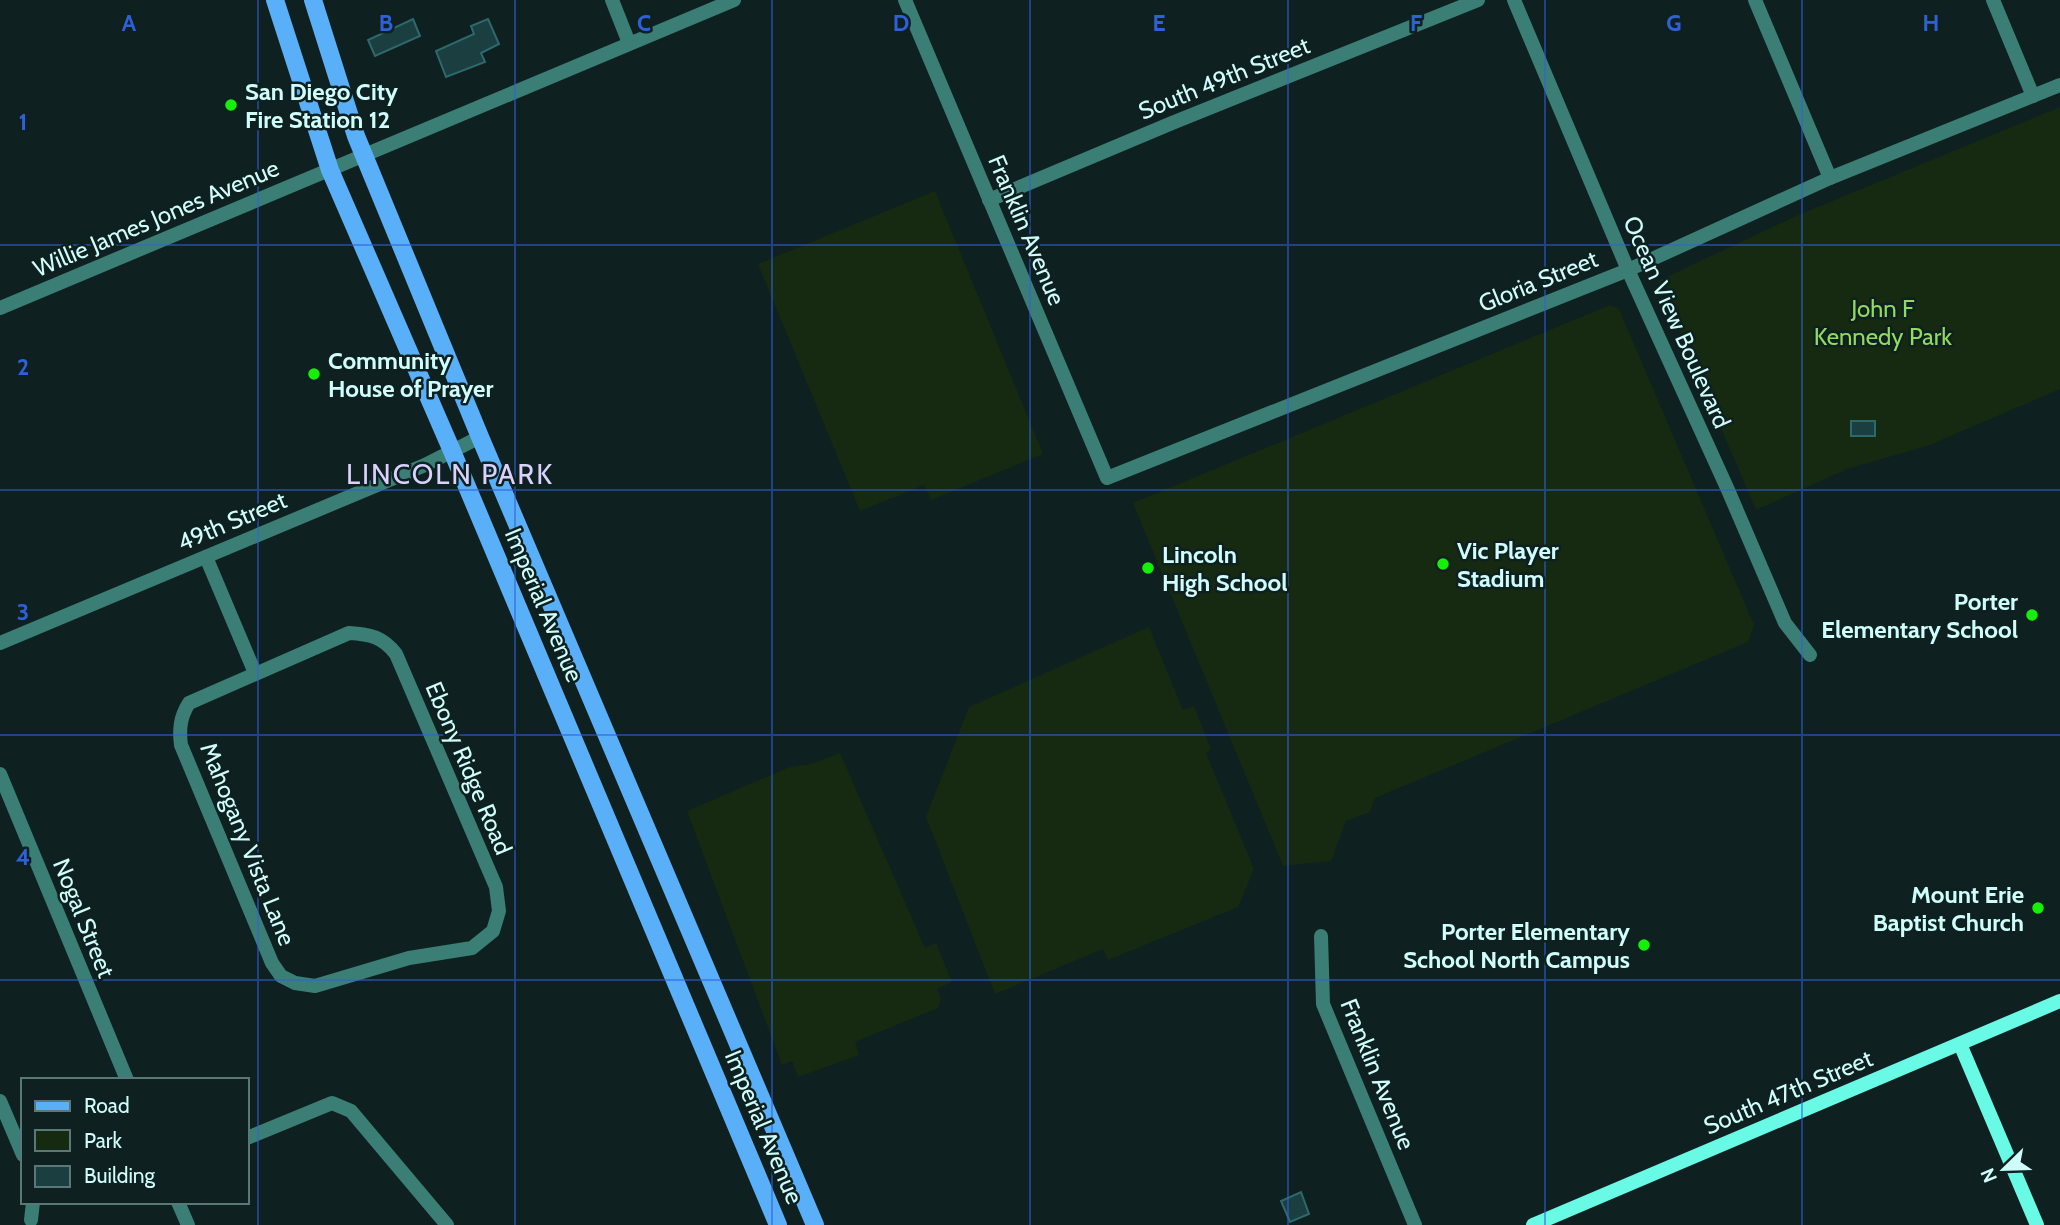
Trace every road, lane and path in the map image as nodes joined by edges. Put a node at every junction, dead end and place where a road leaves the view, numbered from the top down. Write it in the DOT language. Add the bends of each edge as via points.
graph roads {
  1 [pos="275,0"];
  2 [pos="313,0"];
  3 [pos="612,0"];
  4 [pos="734,0"];
  5 [pos="905,0"];
  6 [pos="1478,0"];
  7 [pos="1514,0"];
  8 [pos="1755,0"];
  9 [pos="1993,0"];
  10 [pos="629,43"];
  11 [pos="2060,85"];
  12 [pos="2033,96"];
  13 [pos="364,155"];
  14 [pos="330,170"];
  15 [pos="1830,178"];
  16 [pos="989,200"];
  17 [pos="1628,270"];
  18 [pos="0,308"];
  19 [pos="480,437"];
  20 [pos="452,451"];
  21 [pos="1107,478"];
  22 [pos="206,557"];
  23 [pos="0,643"];
  24 [pos="1810,655"];
  25 [pos="255,673"];
  26 [pos="0,774"];
  27 [pos="1321,936"];
  28 [pos="295,983"];
  29 [pos="2060,1001"];
  30 [pos="1960,1044"];
  31 [pos="126,1078"];
  32 [pos="0,1101"];
  33 [pos="248,1138"];
  34 [pos="21,1150"];
  35 [pos="33,1204"];
  36 [pos="179,1204"];
  37 [pos="32,1220"];
  38 [pos="188,1225"];
  39 [pos="447,1225"];
  40 [pos="778,1225"];
  41 [pos="815,1225"];
  42 [pos="1416,1225"];
  43 [pos="1533,1225"];
  44 [pos="2037,1225"];
  1 -- 14 [label="main road, Imperial Avenue"];
  2 -- 13 [label="main road, Imperial Avenue"];
  3 -- 10 [label="street"];
  4 -- 10 [label="street, Willie James Jones Avenue"];
  5 -- 16 [label="street, Franklin Avenue"];
  6 -- 16 [label="street, South 49th Street"];
  7 -- 17 [label="street, Ocean View Boulevard"];
  8 -- 15 [label="street"];
  9 -- 12 [label="street"];
  10 -- 13 [label="street, Willie James Jones Avenue"];
  11 -- 12 [label="street, Gloria Street"];
  12 -- 15 [label="street, Gloria Street"];
  13 -- 14 [label="street, Willie James Jones Avenue"];
  13 -- 19 [label="main road, Imperial Avenue"];
  14 -- 18 [label="street, Willie James Jones Avenue"];
  14 -- 20 [label="main road, Imperial Avenue"];
  15 -- 17 [label="street, Gloria Street"];
  16 -- 21 [label="street, Franklin Avenue"];
  17 -- 21 [label="street, Gloria Street"];
  17 -- 24 [label="street, Ocean View Boulevard" via="1785,624"];
  19 -- 20 [label="street, 49th Street"];
  19 -- 41 [label="main road, Imperial Avenue"];
  20 -- 22 [label="street, 49th Street"];
  20 -- 40 [label="main road, Imperial Avenue"];
  22 -- 23 [label="street, 49th Street"];
  22 -- 25 [label="street"];
  25 -- 28 [label="street, Mahogany Vista Lane" via="189,703 179,731 272,963 281,976"];
  25 -- 28 [label="street, Ebony Ridge Road" via="349,633 372,634 387,643 396,654 496,887 499,911 493,931 472,948 409,958 315,986"];
  26 -- 31 [label="street, Nogal Street"];
  27 -- 42 [label="street, Franklin Avenue" via="1323,1004"];
  29 -- 30 [label="main road, South 47th Street"];
  30 -- 43 [label="main road, South 47th Street"];
  30 -- 44 [label="main road"];
  32 -- 34 [label="street"];
  33 -- 39 [label="street" via="332,1103 351,1111"];
  35 -- 37 [label="street"];
  36 -- 38 [label="street"];
}
